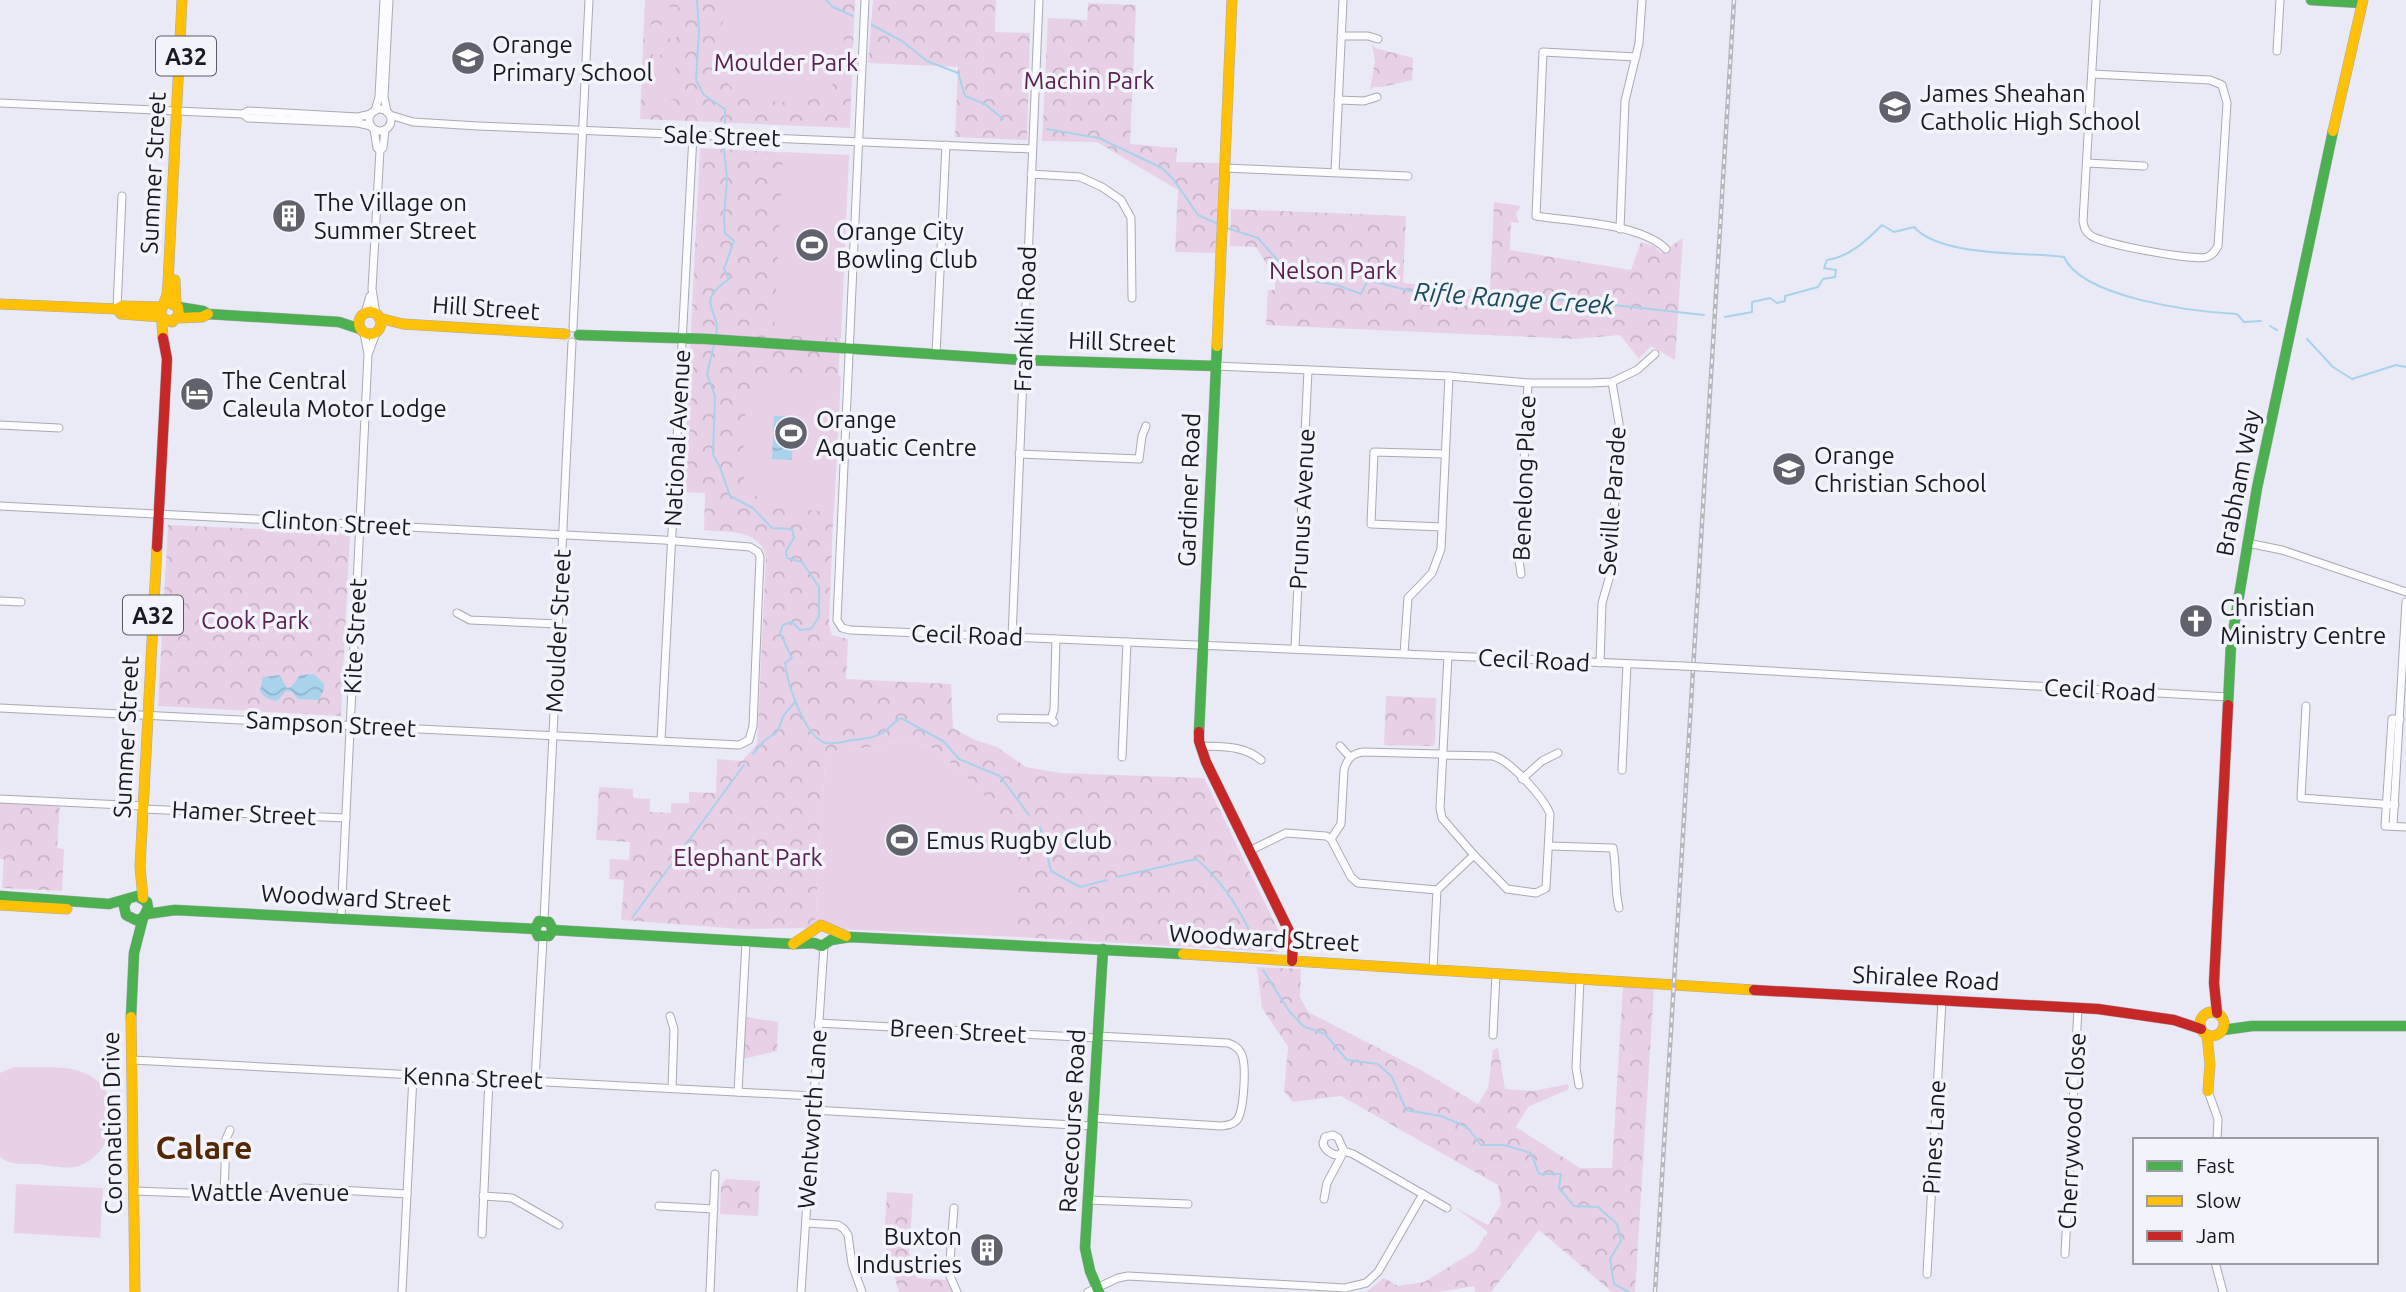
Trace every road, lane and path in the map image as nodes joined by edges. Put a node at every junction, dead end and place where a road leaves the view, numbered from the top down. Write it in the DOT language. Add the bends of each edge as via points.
graph roads {
  1 [pos="182,0"];
  2 [pos="189,0"];
  3 [pos="386,0"];
  4 [pos="589,0"];
  5 [pos="865,0"];
  6 [pos="1039,0"];
  7 [pos="1232,0"];
  8 [pos="1343,0"];
  9 [pos="1642,0"];
  10 [pos="2096,0"];
  11 [pos="2280,0"];
  12 [pos="2311,0"];
  13 [pos="2362,1"];
  14 [pos="1341,36"];
  15 [pos="1378,39"];
  16 [pos="2277,51"];
  17 [pos="1636,57"];
  18 [pos="2092,74"];
  19 [pos="1377,97"];
  20 [pos="1338,100"];
  21 [pos="2,102"];
  22 [pos="180,111"];
  23 [pos="373,113"];
  24 [pos="388,113"];
  25 [pos="243,114"];
  26 [pos="413,122"];
  27 [pos="373,128"];
  28 [pos="387,128"];
  29 [pos="582,130"];
  30 [pos="693,135"];
  31 [pos="858,142"];
  32 [pos="946,145"];
  33 [pos="1032,149"];
  34 [pos="380,150"];
  35 [pos="2087,163"];
  36 [pos="2144,166"];
  37 [pos="1224,168"];
  38 [pos="1335,172"];
  39 [pos="1031,174"];
  40 [pos="1408,176"];
  41 [pos="122,196"];
  42 [pos="1527,215"];
  43 [pos="1536,216"];
  44 [pos="1620,229"];
  45 [pos="1666,249"];
  46 [pos="372,289"];
  47 [pos="1132,298"];
  48 [pos="0,304"];
  49 [pos="177,306"];
  50 [pos="117,309"];
  51 [pos="163,312"];
  52 [pos="208,314"];
  53 [pos="363,315"];
  54 [pos="176,319"];
  55 [pos="339,322"];
  56 [pos="378,323"];
  57 [pos="362,331"];
  58 [pos="572,335"];
  59 [pos="683,339"];
  60 [pos="849,350"];
  61 [pos="368,354"];
  62 [pos="1654,354"];
  63 [pos="936,355"];
  64 [pos="167,359"];
  65 [pos="1023,360"];
  66 [pos="1216,366"];
  67 [pos="1308,370"];
  68 [pos="1449,376"];
  69 [pos="1612,382"];
  70 [pos="1528,383"];
  71 [pos="0,425"];
  72 [pos="1146,426"];
  73 [pos="59,428"];
  74 [pos="1019,454"];
  75 [pos="1445,454"];
  76 [pos="0,506"];
  77 [pos="159,514"];
  78 [pos="361,523"];
  79 [pos="1442,527"];
  80 [pos="562,536"];
  81 [pos="671,541"];
  82 [pos="2247,543"];
  83 [pos="1521,574"];
  84 [pos="2406,592"];
  85 [pos="0,601"];
  86 [pos="21,602"];
  87 [pos="2406,602"];
  88 [pos="457,613"];
  89 [pos="558,624"];
  90 [pos="1012,637"];
  91 [pos="1056,639"];
  92 [pos="1127,642"];
  93 [pos="1203,645"];
  94 [pos="1295,648"];
  95 [pos="1404,653"];
  96 [pos="1448,656"];
  97 [pos="1600,663"];
  98 [pos="1627,664"];
  99 [pos="2228,697"];
  100 [pos="2306,706"];
  101 [pos="0,708"];
  102 [pos="148,716"];
  103 [pos="1001,718"];
  104 [pos="350,725"];
  105 [pos="553,736"];
  106 [pos="662,741"];
  107 [pos="1200,746"];
  108 [pos="1340,746"];
  109 [pos="1558,753"];
  110 [pos="1443,755"];
  111 [pos="1122,757"];
  112 [pos="1350,757"];
  113 [pos="1261,760"];
  114 [pos="1622,770"];
  115 [pos="1522,779"];
  116 [pos="0,799"];
  117 [pos="2391,805"];
  118 [pos="143,807"];
  119 [pos="346,818"];
  120 [pos="2406,827"];
  121 [pos="1331,839"];
  122 [pos="1550,846"];
  123 [pos="1249,851"];
  124 [pos="1474,855"];
  125 [pos="140,867"];
  126 [pos="1437,890"];
  127 [pos="1543,891"];
  128 [pos="0,896"];
  129 [pos="129,898"];
  130 [pos="1549,898"];
  131 [pos="145,900"];
  132 [pos="0,905"];
  133 [pos="1619,908"];
  134 [pos="175,910"];
  135 [pos="127,916"];
  136 [pos="145,916"];
  137 [pos="341,918"];
  138 [pos="544,920"];
  139 [pos="535,929"];
  140 [pos="553,930"];
  141 [pos="813,931"];
  142 [pos="543,938"];
  143 [pos="825,940"];
  144 [pos="746,942"];
  145 [pos="793,944"];
  146 [pos="1104,949"];
  147 [pos="134,953"];
  148 [pos="1293,961"];
  149 [pos="1433,969"];
  150 [pos="1496,974"];
  151 [pos="1580,980"];
  152 [pos="1674,985"];
  153 [pos="1942,1000"];
  154 [pos="2078,1008"];
  155 [pos="670,1016"];
  156 [pos="818,1023"];
  157 [pos="2212,1024"];
  158 [pos="2406,1026"];
  159 [pos="1493,1035"];
  160 [pos="1098,1037"];
  161 [pos="132,1060"];
  162 [pos="413,1076"];
  163 [pos="489,1079"];
  164 [pos="534,1081"];
  165 [pos="1579,1085"];
  166 [pos="672,1088"];
  167 [pos="2208,1091"];
  168 [pos="738,1092"];
  169 [pos="813,1096"];
  170 [pos="813,1110"];
  171 [pos="1092,1122"];
  172 [pos="230,1130"];
  173 [pos="2217,1138"];
  174 [pos="715,1174"];
  175 [pos="134,1191"];
  176 [pos="407,1194"];
  177 [pos="1423,1194"];
  178 [pos="224,1195"];
  179 [pos="483,1196"];
  180 [pos="1324,1199"];
  181 [pos="1087,1200"];
  182 [pos="1188,1204"];
  183 [pos="660,1206"];
  184 [pos="954,1208"];
  185 [pos="1447,1208"];
  186 [pos="714,1209"];
  187 [pos="806,1223"];
  188 [pos="559,1225"];
  189 [pos="482,1234"];
  190 [pos="2065,1254"];
  191 [pos="2216,1264"];
  192 [pos="1927,1274"];
  193 [pos="1095,1290"];
  194 [pos="1310,1290"];
  195 [pos="135,1292"];
  196 [pos="402,1292"];
  197 [pos="710,1292"];
  198 [pos="801,1292"];
  199 [pos="862,1292"];
  200 [pos="957,1292"];
  201 [pos="2223,1292"];
  1 -- 22 [label="main road, Summer Street / A32"];
  2 -- 22 [label="main road, Summer Street / A32"];
  3 -- 23 [label="street" via="379,97"];
  3 -- 24 [label="street" via="384,97"];
  4 -- 29 [label="street, Moulder Street"];
  5 -- 31 [label="street"];
  6 -- 33 [label="street, Franklin Road"];
  7 -- 37 [label="main road, Gardiner Road"];
  8 -- 14 [label="street"];
  9 -- 17 [label="street"];
  10 -- 18 [label="street"];
  11 -- 16 [label="street"];
  12 -- 13 [label="main road"];
  13 -- 82 [label="main road, Brabham Way"];
  14 -- 15 [label="street"];
  14 -- 20 [label="street"];
  17 -- 43 [label="street" via="1543,52"];
  17 -- 44 [label="street" via="1625,101"];
  18 -- 35 [label="street"];
  18 -- 35 [label="street" via="2210,80 2222,85 2227,103 2216,251 2202,258 2177,257 2091,236 2084,226"];
  19 -- 20 [label="street"];
  20 -- 38 [label="street"];
  21 -- 22 [label="street"];
  22 -- 25 [label="street"];
  22 -- 49 [label="main road, Summer Street / A32"];
  22 -- 51 [label="main road, Summer Street / A32"];
  23 -- 24 [label="street"];
  23 -- 25 [label="street" via="358,117"];
  23 -- 27 [label="street" via="369,120"];
  24 -- 26 [label="street, Sale Street"];
  24 -- 28 [label="street"];
  25 -- 27 [label="street"];
  26 -- 28 [label="street, Sale Street"];
  26 -- 29 [label="street, Sale Street"];
  27 -- 28 [label="street"];
  27 -- 34 [label="street, Kite Street"];
  28 -- 34 [label="street, Kite Street"];
  29 -- 30 [label="street, Sale Street"];
  29 -- 58 [label="street, Moulder Street"];
  30 -- 31 [label="street, Sale Street"];
  30 -- 59 [label="street, National Avenue"];
  31 -- 32 [label="street, Sale Street"];
  31 -- 60 [label="street"];
  32 -- 33 [label="street, Sale Street"];
  32 -- 63 [label="street"];
  33 -- 39 [label="street, Franklin Road"];
  34 -- 46 [label="street, Kite Street"];
  35 -- 36 [label="street"];
  37 -- 38 [label="street"];
  37 -- 66 [label="main road, Gardiner Road"];
  38 -- 40 [label="street"];
  39 -- 47 [label="street" via="1080,177 1121,200 1131,218"];
  39 -- 65 [label="street, Franklin Road"];
  41 -- 50 [label="street"];
  42 -- 43 [label="street"];
  43 -- 44 [label="street"];
  44 -- 45 [label="street" via="1649,237"];
  46 -- 53 [label="street, Kite Street"];
  46 -- 56 [label="street, Kite Street"];
  48 -- 50 [label="main road"];
  49 -- 51 [label="main road" via="171,302"];
  49 -- 52 [label="main road"];
  49 -- 54 [label="main road, A32"];
  50 -- 51 [label="main road" via="121,314"];
  51 -- 54 [label="main road" via="169,322"];
  51 -- 64 [label="main road, Summer Street / A32"];
  52 -- 54 [label="main road"];
  52 -- 55 [label="main road"];
  53 -- 55 [label="main road"];
  53 -- 56 [label="main road"];
  53 -- 57 [label="main road"];
  54 -- 64 [label="main road, Summer Street / A32"];
  55 -- 57 [label="main road"];
  56 -- 57 [label="main road" via="370,335"];
  56 -- 58 [label="main road, Hill Street"];
  56 -- 61 [label="street, Kite Street"];
  57 -- 61 [label="street, Kite Street"];
  58 -- 59 [label="main road, Hill Street"];
  58 -- 80 [label="street, Moulder Street"];
  59 -- 60 [label="main road, Hill Street"];
  59 -- 81 [label="street, National Avenue"];
  60 -- 63 [label="main road, Hill Street"];
  60 -- 90 [label="street, Cecil Road" via="840,626"];
  61 -- 78 [label="street, Kite Street"];
  62 -- 69 [label="street, Hill Street" via="1637,370"];
  63 -- 65 [label="main road, Hill Street"];
  64 -- 77 [label="main road, Summer Street / A32"];
  65 -- 66 [label="main road, Hill Street"];
  65 -- 74 [label="street, Franklin Road"];
  66 -- 67 [label="street, Hill Street"];
  66 -- 93 [label="main road, Gardiner Road"];
  67 -- 68 [label="street, Hill Street"];
  67 -- 94 [label="street, Prunus Avenue"];
  68 -- 70 [label="street, Hill Street"];
  68 -- 75 [label="street"];
  69 -- 70 [label="street, Hill Street"];
  69 -- 97 [label="street, Seville Parade" via="1619,423 1611,572 1602,603"];
  70 -- 83 [label="street, Benelong Place"];
  71 -- 73 [label="street"];
  72 -- 74 [label="street" via="1139,459"];
  74 -- 90 [label="street, Franklin Road"];
  75 -- 79 [label="street"];
  75 -- 79 [label="street" via="1374,452 1371,524"];
  76 -- 77 [label="street, Clinton Street"];
  77 -- 78 [label="street, Clinton Street"];
  77 -- 102 [label="main road, Summer Street / A32"];
  78 -- 80 [label="street, Clinton Street"];
  78 -- 104 [label="street, Kite Street"];
  79 -- 95 [label="street" via="1435,567 1408,598"];
  80 -- 81 [label="street, Clinton Street"];
  80 -- 89 [label="street, Moulder Street"];
  81 -- 106 [label="street, National Avenue"];
  81 -- 106 [label="street, Clinton Street" via="743,546 758,552 753,726 749,740 739,746"];
  82 -- 84 [label="street" via="2282,550"];
  82 -- 99 [label="main road, Brabham Way" via="2231,644"];
  85 -- 86 [label="street"];
  87 -- 117 [label="street"];
  88 -- 89 [label="street" via="470,620"];
  89 -- 105 [label="street, Moulder Street"];
  90 -- 91 [label="street, Cecil Road"];
  91 -- 92 [label="street, Cecil Road"];
  91 -- 103 [label="street" via="1053,720"];
  92 -- 93 [label="street, Cecil Road"];
  92 -- 111 [label="street"];
  93 -- 94 [label="street, Cecil Road"];
  93 -- 107 [label="main road, Gardiner Road"];
  94 -- 95 [label="street, Cecil Road"];
  95 -- 96 [label="street, Cecil Road"];
  96 -- 97 [label="street, Cecil Road"];
  96 -- 110 [label="street"];
  97 -- 98 [label="street, Cecil Road"];
  98 -- 99 [label="street, Cecil Road, bridge"];
  98 -- 114 [label="street"];
  99 -- 157 [label="main road, Brabham Way"];
  100 -- 117 [label="street" via="2301,798"];
  101 -- 102 [label="street, Sampson Street"];
  102 -- 104 [label="street, Sampson Street"];
  102 -- 118 [label="main road, Summer Street / A32"];
  104 -- 105 [label="street, Sampson Street"];
  104 -- 119 [label="street, Kite Street"];
  105 -- 106 [label="street, Sampson Street"];
  105 -- 138 [label="street, Moulder Street"];
  107 -- 113 [label="street" via="1236,747"];
  107 -- 123 [label="main road, Gardiner Road"];
  108 -- 112 [label="street"];
  109 -- 115 [label="street"];
  110 -- 112 [label="street" via="1364,752"];
  110 -- 115 [label="street" via="1497,757"];
  110 -- 124 [label="street" via="1441,813"];
  112 -- 121 [label="street" via="1344,770 1341,824"];
  115 -- 122 [label="street" via="1549,810"];
  116 -- 118 [label="street, Hamer Street"];
  117 -- 120 [label="street" via="2385,825"];
  118 -- 119 [label="street, Hamer Street"];
  118 -- 125 [label="main road, Summer Street / A32"];
  119 -- 137 [label="street, Kite Street"];
  121 -- 123 [label="street" via="1321,834 1286,833"];
  121 -- 126 [label="street" via="1358,883"];
  122 -- 127 [label="street" via="1548,883"];
  122 -- 133 [label="street" via="1613,848"];
  123 -- 148 [label="main road, Gardiner Road" via="1289,931"];
  124 -- 126 [label="street"];
  124 -- 127 [label="street" via="1507,889"];
  125 -- 129 [label="main road, Summer Street / A32"];
  125 -- 131 [label="main road, Summer Street / A32"];
  126 -- 149 [label="street"];
  127 -- 130 [label="street"];
  128 -- 129 [label="main road" via="109,904"];
  129 -- 131 [label="main road"];
  129 -- 135 [label="main road, A32" via="124,906"];
  131 -- 134 [label="main road, Woodward Street"];
  131 -- 136 [label="main road, A32"];
  132 -- 135 [label="main road" via="113,911"];
  134 -- 136 [label="main road, Woodward Street"];
  134 -- 137 [label="main road, Woodward Street"];
  135 -- 136 [label="main road" via="136,920"];
  135 -- 147 [label="main road, Coronation Drive"];
  136 -- 147 [label="main road, Coronation Drive"];
  137 -- 139 [label="main road, Woodward Street"];
  138 -- 139 [label="main road"];
  138 -- 140 [label="main road"];
  139 -- 142 [label="main road"];
  140 -- 142 [label="main road"];
  140 -- 144 [label="main road, Woodward Street"];
  141 -- 143 [label="main road" via="811,937"];
  141 -- 143 [label="main road" via="821,925"];
  141 -- 145 [label="main road"];
  142 -- 164 [label="street"];
  143 -- 145 [label="main road, Woodward Street"];
  143 -- 146 [label="main road, Woodward Street" via="850,937"];
  143 -- 156 [label="street, Wentworth Lane"];
  144 -- 145 [label="main road, Woodward Street"];
  144 -- 168 [label="street"];
  146 -- 148 [label="main road, Woodward Street"];
  146 -- 160 [label="main road, Racecourse Road"];
  147 -- 161 [label="main road, Coronation Drive"];
  148 -- 149 [label="main road, Woodward Street"];
  149 -- 150 [label="main road, Woodward Street"];
  150 -- 151 [label="main road, Woodward Street"];
  150 -- 159 [label="street"];
  151 -- 152 [label="main road, Woodward Street"];
  151 -- 165 [label="street"];
  152 -- 153 [label="main road, Shiralee Road"];
  153 -- 154 [label="main road, Shiralee Road"];
  153 -- 192 [label="street, Pines Lane"];
  154 -- 157 [label="main road, Shiralee Road"];
  154 -- 190 [label="street, Cherrywood Close"];
  155 -- 166 [label="street" via="674,1029"];
  156 -- 160 [label="street, Breen Street"];
  156 -- 169 [label="street, Wentworth Lane"];
  157 -- 158 [label="main road, Shiralee Road"];
  157 -- 167 [label="main road, Brabham Way"];
  160 -- 171 [label="main road, Racecourse Road"];
  160 -- 171 [label="street, Breen Street" via="1235,1046 1244,1062 1242,1098 1238,1118 1225,1126"];
  161 -- 162 [label="street, Kenna Street"];
  161 -- 175 [label="main road, Coronation Drive"];
  162 -- 163 [label="street, Kenna Street"];
  162 -- 176 [label="street"];
  163 -- 164 [label="street, Kenna Street"];
  163 -- 179 [label="street"];
  164 -- 166 [label="street, Kenna Street"];
  166 -- 168 [label="street, Kenna Street"];
  167 -- 173 [label="street" via="2218,1119"];
  168 -- 169 [label="street, Kenna Street"];
  169 -- 170 [label="street, Wentworth Lane"];
  170 -- 171 [label="street"];
  170 -- 187 [label="street, Wentworth Lane"];
  171 -- 181 [label="main road, Racecourse Road"];
  172 -- 178 [label="street"];
  174 -- 186 [label="street"];
  175 -- 178 [label="street, Wattle Avenue"];
  175 -- 195 [label="main road, Coronation Drive"];
  176 -- 178 [label="street, Wattle Avenue" via="305,1188 271,1196"];
  176 -- 196 [label="street"];
  177 -- 180 [label="street" via="1344,1151"];
  177 -- 185 [label="street"];
  177 -- 194 [label="street" via="1382,1266 1366,1283"];
  179 -- 188 [label="street" via="512,1198"];
  179 -- 189 [label="street"];
  181 -- 182 [label="street"];
  181 -- 193 [label="main road, Racecourse Road" via="1085,1248"];
  183 -- 186 [label="street"];
  184 -- 200 [label="street" via="949,1274"];
  186 -- 197 [label="street"];
  187 -- 198 [label="street, Wentworth Lane"];
  187 -- 199 [label="street" via="844,1228"];
  191 -- 201 [label="street"];
  193 -- 194 [label="street" via="1128,1276"];
}
